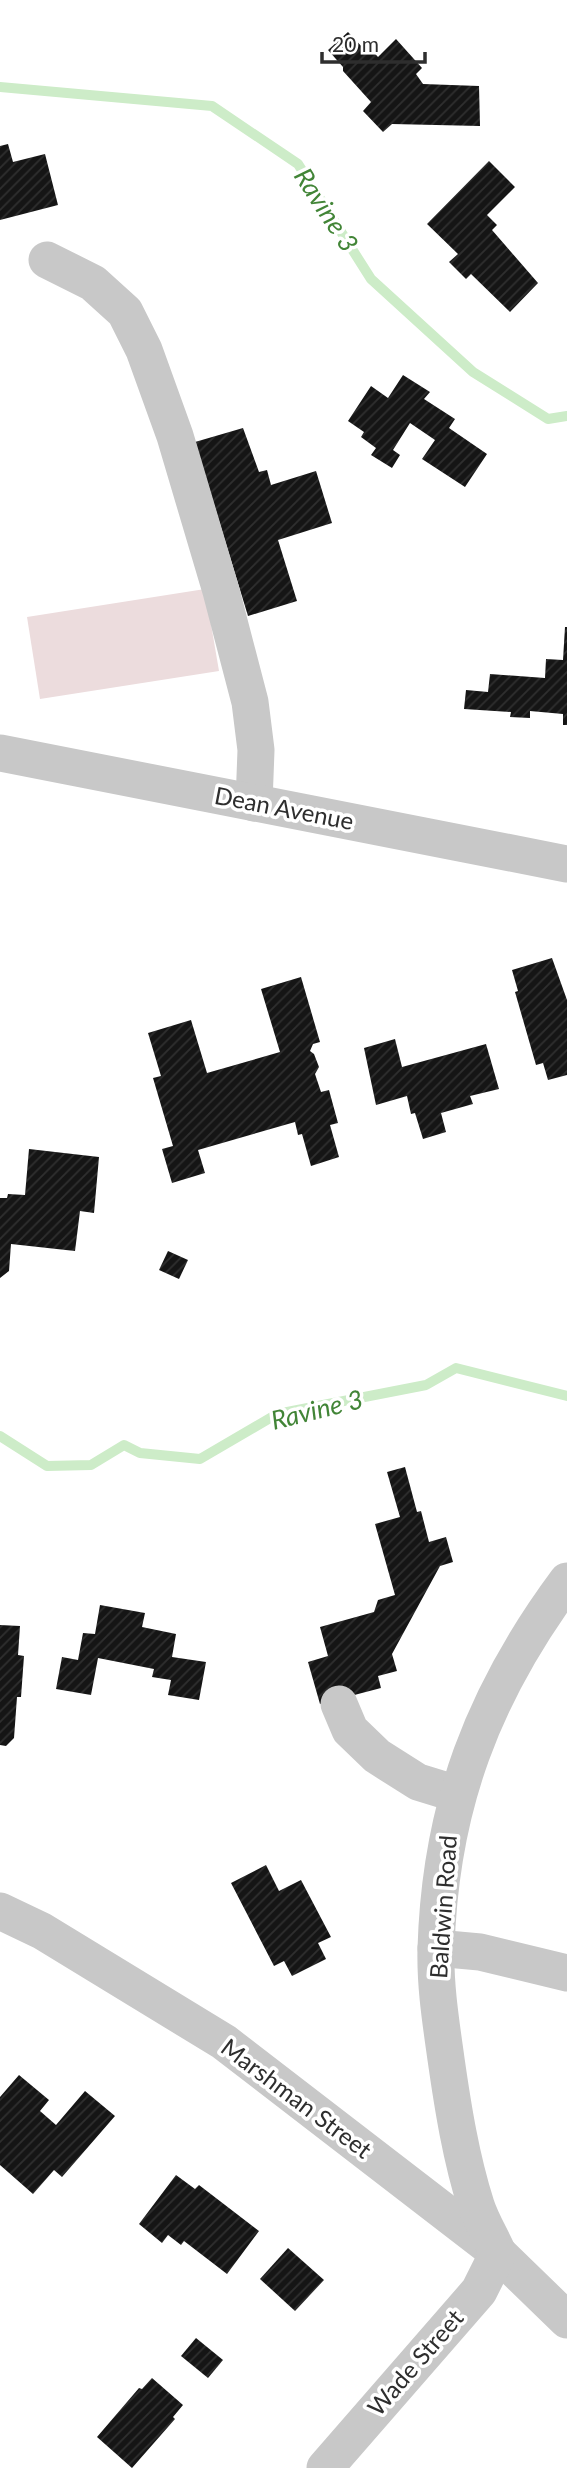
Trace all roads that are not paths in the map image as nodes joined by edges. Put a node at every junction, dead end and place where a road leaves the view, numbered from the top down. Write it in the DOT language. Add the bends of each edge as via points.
graph roads {
  1 [pos="47,260"];
  2 [pos="0,753"];
  3 [pos="254,803"];
  4 [pos="567,864"];
  5 [pos="561,1602"];
  6 [pos="339,1704"];
  7 [pos="457,1794"];
  8 [pos="0,1911"];
  9 [pos="436,1948"];
  10 [pos="567,1973"];
  11 [pos="498,2253"];
  12 [pos="567,2320"];
  13 [pos="325,2468"];
  1 -- 3 [label="street" via="93,283 125,312 144,350 175,436 250,702 256,750"];
  2 -- 3 [label="street, Dean Avenue"];
  3 -- 4 [label="street, Dean Avenue"];
  5 -- 7 [label="street, Baldwin Road" via="533,1626 510,1667 475,1741"];
  6 -- 7 [label="street" via="350,1730 377,1756 418,1782"];
  7 -- 9 [label="street, Baldwin Road" via="445,1845"];
  8 -- 11 [label="street, Marshman Street" via="42,1931 223,2042"];
  9 -- 10 [label="street" via="480,1952"];
  9 -- 11 [label="street, Baldwin Road" via="438,2002 454,2114 477,2206"];
  11 -- 12 [label="street, Marshman Street"];
  11 -- 13 [label="street, Wade Street" via="479,2291"];
}
